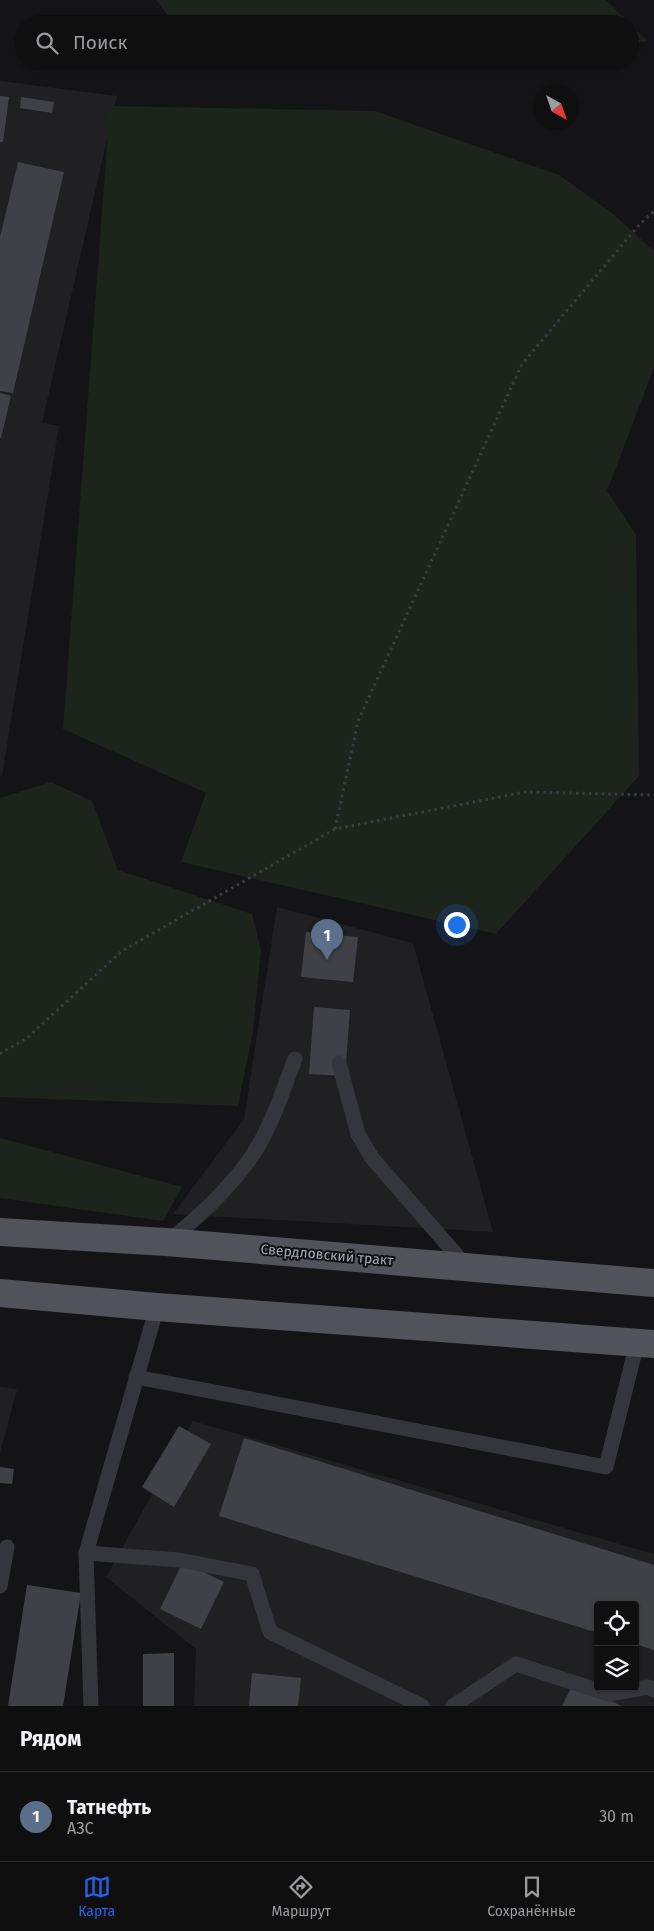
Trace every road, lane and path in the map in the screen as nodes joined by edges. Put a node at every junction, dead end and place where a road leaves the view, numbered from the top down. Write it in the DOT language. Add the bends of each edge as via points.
graph roads {
  1 [pos="654,211"];
  2 [pos="654,795"];
  3 [pos="335,829"];
  4 [pos="0,1054"];
  5 [pos="295,1059"];
  6 [pos="339,1063"];
  7 [pos="0,1232"];
  8 [pos="166,1242"];
  9 [pos="466,1266"];
  10 [pos="654,1284"];
  11 [pos="0,1293"];
  12 [pos="157,1307"];
  13 [pos="646,1344"];
  14 [pos="136,1377"];
  15 [pos="6,1547"];
  16 [pos="86,1553"];
  17 [pos="0,1586"];
  18 [pos="654,1690"];
  19 [pos="91,1706"];
  20 [pos="422,1706"];
  21 [pos="453,1706"];
  1 -- 3 [label="path" via="522,364 358,721"];
  2 -- 3 [label="path" via="525,792"];
  3 -- 4 [label="path" via="122,951 28,1037"];
  5 -- 8 [label="lane" via="271,1121 248,1162 186,1227"];
  6 -- 9 [label="lane" via="358,1134 372,1158"];
  7 -- 8 [label="main road, Свердловский тракт"];
  8 -- 9 [label="main road, Свердловский тракт"];
  9 -- 10 [label="main road, Свердловский тракт"];
  11 -- 12 [label="main road"];
  12 -- 13 [label="main road"];
  12 -- 14 [label="lane"];
  13 -- 14 [label="lane" via="606,1467"];
  14 -- 16 [label="lane"];
  15 -- 17 [label="lane"];
  16 -- 19 [label="lane"];
  16 -- 20 [label="lane" via="179,1560 252,1574 270,1632"];
  18 -- 21 [label="lane" via="648,1688 609,1694 516,1664"];
}
